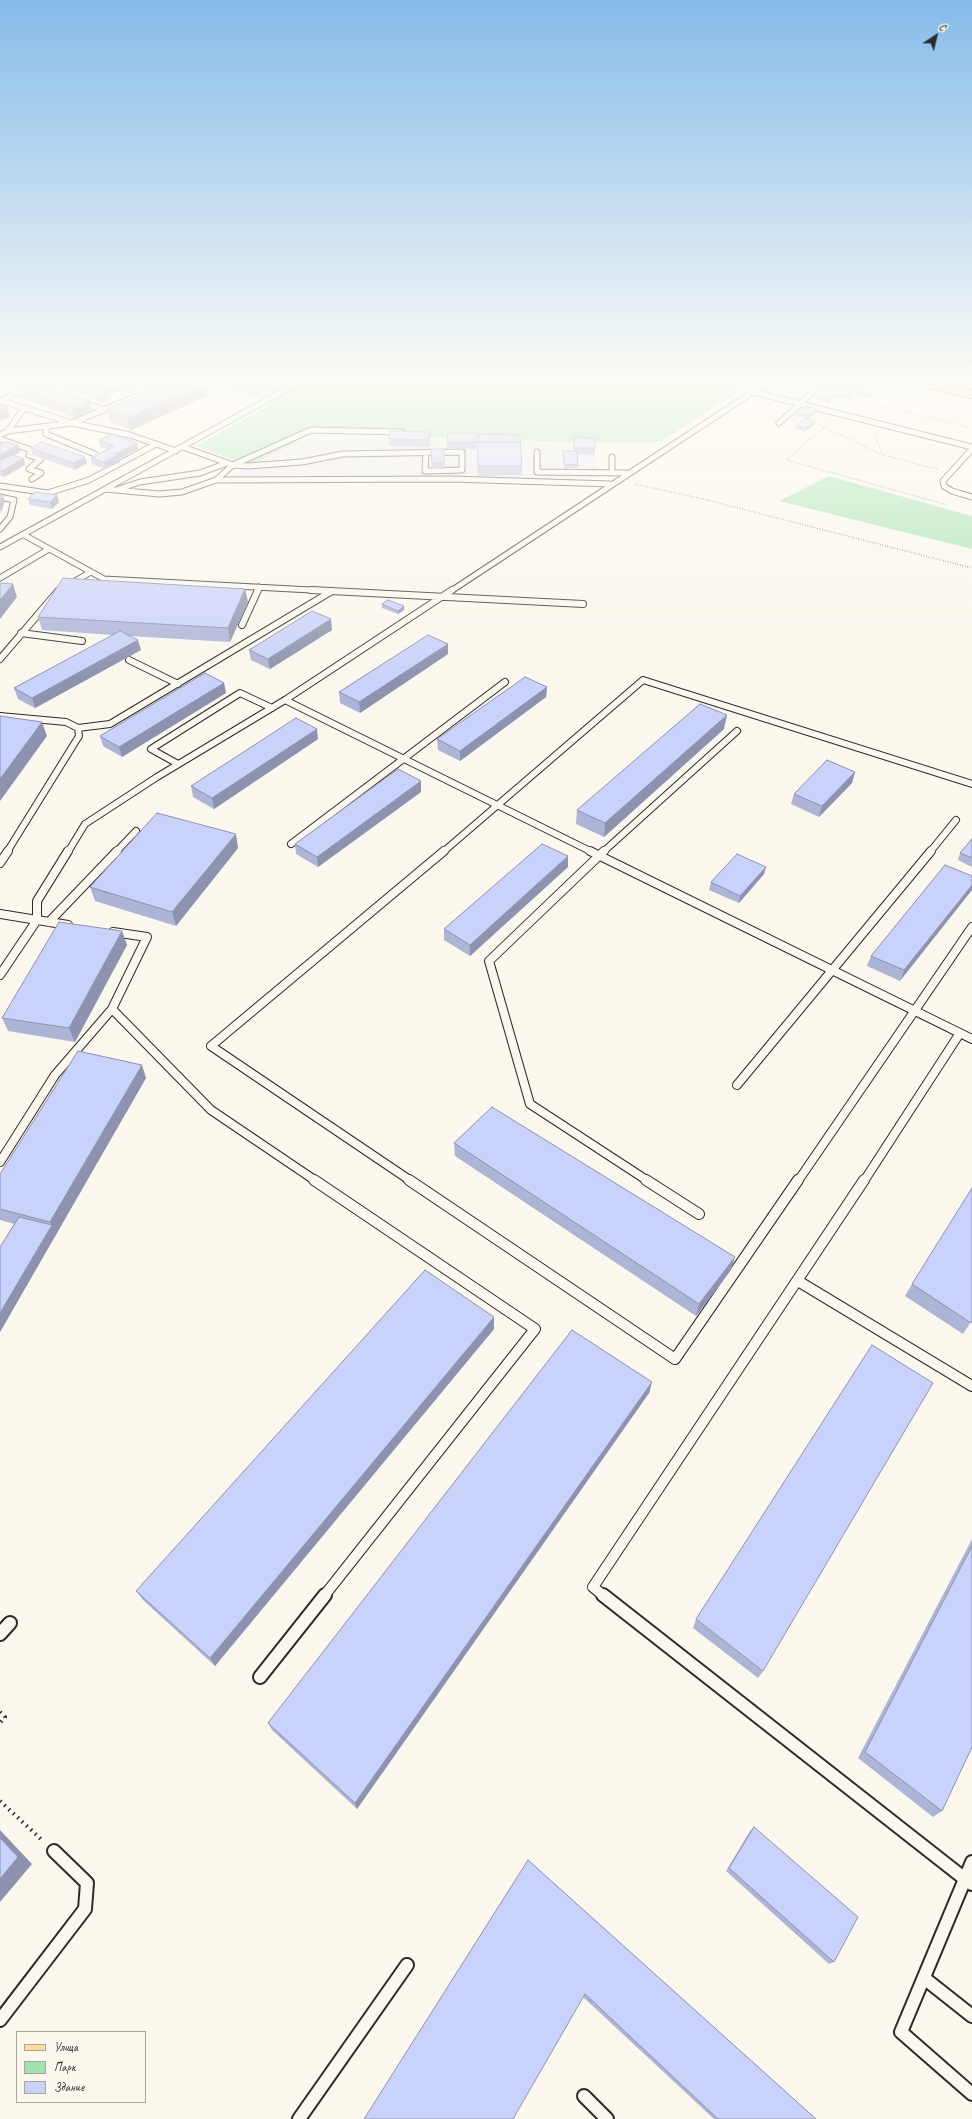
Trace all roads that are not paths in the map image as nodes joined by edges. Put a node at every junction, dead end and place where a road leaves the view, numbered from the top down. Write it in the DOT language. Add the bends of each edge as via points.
graph roads {
  1 [pos="80,483"];
  2 [pos="116,483"];
  3 [pos="137,483"];
  4 [pos="208,483"];
  5 [pos="576,483"];
  6 [pos="943,483"];
  7 [pos="612,484"];
  8 [pos="0,486"];
  9 [pos="105,489"];
  10 [pos="116,490"];
  11 [pos="0,497"];
  12 [pos="972,497"];
  13 [pos="0,529"];
  14 [pos="24,535"];
  15 [pos="0,547"];
  16 [pos="49,549"];
  17 [pos="91,572"];
  18 [pos="0,578"];
  19 [pos="259,587"];
  20 [pos="332,591"];
  21 [pos="440,596"];
  22 [pos="583,604"];
  23 [pos="242,625"];
  24 [pos="21,633"];
  25 [pos="82,641"];
  26 [pos="0,658"];
  27 [pos="129,660"];
  28 [pos="505,682"];
  29 [pos="178,684"];
  30 [pos="285,700"];
  31 [pos="272,708"];
  32 [pos="0,716"];
  33 [pos="78,728"];
  34 [pos="737,731"];
  35 [pos="404,759"];
  36 [pos="178,764"];
  37 [pos="972,784"];
  38 [pos="499,805"];
  39 [pos="956,820"];
  40 [pos="136,831"];
  41 [pos="292,844"];
  42 [pos="599,855"];
  43 [pos="0,863"];
  44 [pos="0,914"];
  45 [pos="37,920"];
  46 [pos="49,922"];
  47 [pos="79,926"];
  48 [pos="972,927"];
  49 [pos="102,930"];
  50 [pos="832,970"];
  51 [pos="0,975"];
  52 [pos="112,1008"];
  53 [pos="914,1011"];
  54 [pos="960,1033"];
  55 [pos="972,1039"];
  56 [pos="737,1085"];
  57 [pos="0,1162"];
  58 [pos="699,1214"];
  59 [pos="798,1281"];
  60 [pos="972,1386"];
  61 [pos="10,1623"];
  62 [pos="0,1634"];
  63 [pos="260,1677"];
  64 [pos="54,1851"];
  65 [pos="972,1862"];
  66 [pos="969,1881"];
  67 [pos="406,1965"];
  68 [pos="924,1978"];
  69 [pos="972,2016"];
  70 [pos="0,2020"];
  71 [pos="972,2094"];
  72 [pos="584,2096"];
  73 [pos="299,2119"];
  74 [pos="607,2119"];
  1 -- 8 [label="lane" via="48,493"];
  2 -- 9 [label="lane"];
  3 -- 10 [label="lane"];
  4 -- 10 [label="lane" via="182,492 159,494"];
  5 -- 7 [label="lane"];
  6 -- 12 [label="lane" via="952,491"];
  7 -- 21 [label="lane"];
  9 -- 10 [label="lane"];
  9 -- 14 [label="lane"];
  11 -- 13 [label="lane" via="14,500 10,517"];
  14 -- 15 [label="lane"];
  14 -- 16 [label="lane"];
  16 -- 17 [label="lane"];
  16 -- 18 [label="lane"];
  17 -- 19 [label="lane" via="104,579"];
  17 -- 24 [label="lane" via="56,591"];
  19 -- 20 [label="lane"];
  19 -- 23 [label="lane"];
  20 -- 21 [label="lane"];
  20 -- 29 [label="lane"];
  21 -- 22 [label="lane"];
  21 -- 30 [label="lane"];
  24 -- 25 [label="lane"];
  24 -- 26 [label="lane"];
  27 -- 29 [label="lane"];
  28 -- 35 [label="lane"];
  29 -- 33 [label="lane" via="110,724"];
  30 -- 31 [label="lane"];
  30 -- 35 [label="lane"];
  31 -- 36 [label="lane"];
  31 -- 36 [label="lane" via="240,693 151,749"];
  32 -- 33 [label="lane" via="66,722"];
  33 -- 43 [label="lane" via="79,736"];
  34 -- 42 [label="lane"];
  35 -- 38 [label="lane"];
  35 -- 41 [label="lane"];
  36 -- 45 [label="lane" via="85,824 38,901"];
  37 -- 38 [label="lane" via="643,680"];
  38 -- 42 [label="lane"];
  38 -- 53 [label="lane" via="211,1046 675,1359"];
  39 -- 50 [label="lane"];
  40 -- 46 [label="lane"];
  42 -- 50 [label="lane"];
  42 -- 58 [label="lane" via="489,961 530,1104"];
  44 -- 45 [label="lane"];
  45 -- 46 [label="lane"];
  45 -- 51 [label="lane"];
  46 -- 47 [label="lane"];
  48 -- 53 [label="lane"];
  49 -- 52 [label="lane" via="147,937"];
  50 -- 53 [label="lane"];
  50 -- 56 [label="lane"];
  52 -- 57 [label="lane" via="55,1075"];
  52 -- 63 [label="lane" via="211,1110 535,1329"];
  53 -- 54 [label="lane"];
  54 -- 55 [label="lane"];
  54 -- 59 [label="lane"];
  59 -- 60 [label="lane"];
  59 -- 66 [label="lane" via="592,1587"];
  61 -- 62 [label="lane"];
  64 -- 70 [label="lane" via="87,1883 85,1909"];
  65 -- 66 [label="lane"];
  66 -- 68 [label="lane"];
  67 -- 73 [label="lane"];
  68 -- 69 [label="lane"];
  68 -- 71 [label="lane" via="901,2032"];
  72 -- 74 [label="lane"];
}
